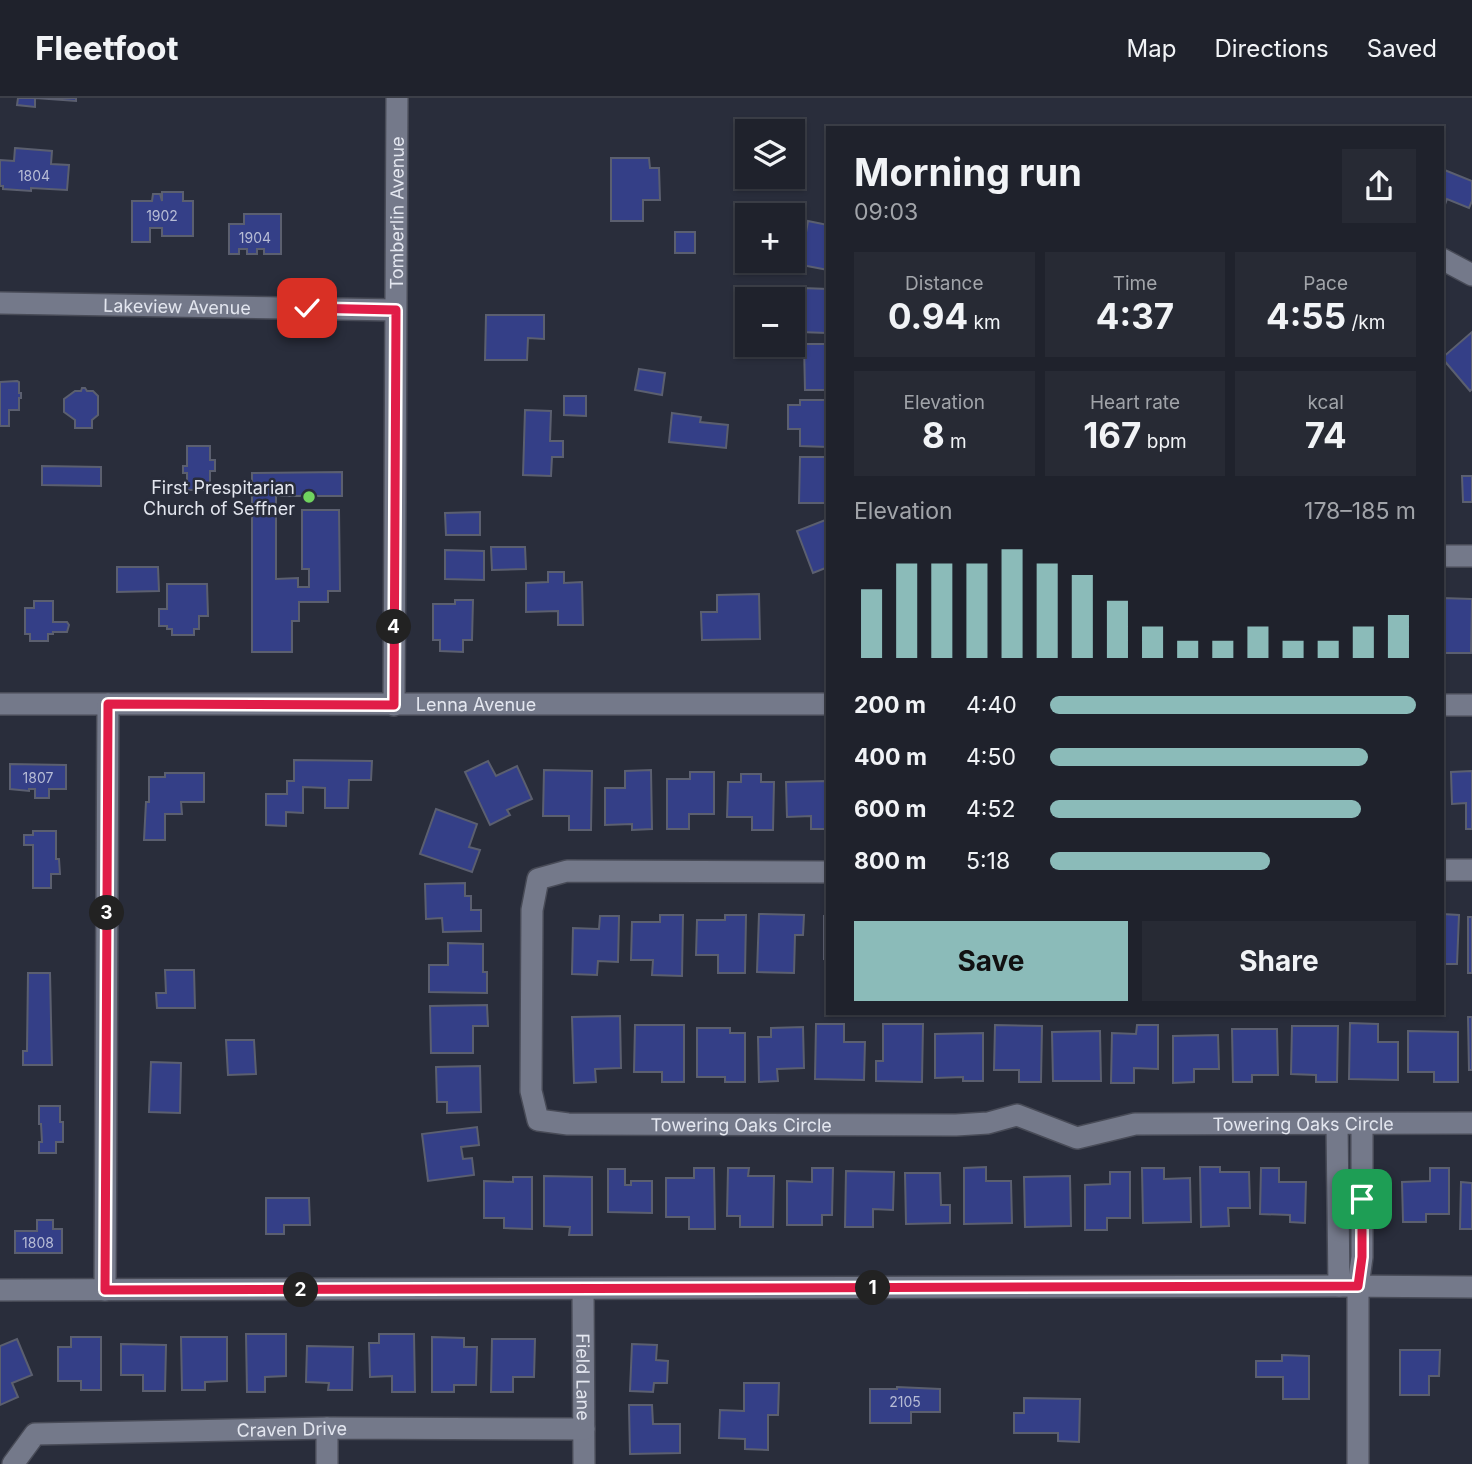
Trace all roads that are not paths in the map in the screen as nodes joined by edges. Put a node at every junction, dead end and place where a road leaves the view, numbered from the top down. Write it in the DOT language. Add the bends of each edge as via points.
graph roads {
  1 [pos="397,98"];
  2 [pos="1444,260"];
  3 [pos="1472,275"];
  4 [pos="0,303"];
  5 [pos="396,310"];
  6 [pos="1444,556"];
  7 [pos="1472,556"];
  8 [pos="0,704"];
  9 [pos="108,704"];
  10 [pos="826,704"];
  11 [pos="394,705"];
  12 [pos="1444,705"];
  13 [pos="1472,705"];
  14 [pos="1444,870"];
  15 [pos="1472,870"];
  16 [pos="826,872"];
  17 [pos="1472,1123"];
  18 [pos="1337,1124"];
  19 [pos="1362,1124"];
  20 [pos="1349,1286"];
  21 [pos="1472,1287"];
  22 [pos="583,1289"];
  23 [pos="0,1290"];
  24 [pos="105,1290"];
  25 [pos="327,1428"];
  26 [pos="584,1429"];
  27 [pos="13,1464"];
  28 [pos="327,1464"];
  29 [pos="584,1464"];
  30 [pos="1358,1464"];
  1 -- 5 [label="street, Tomberlin Avenue"];
  2 -- 3 [label="street"];
  4 -- 5 [label="street, Lakeview Avenue"];
  5 -- 11 [label="street, Tomberlin Avenue"];
  6 -- 7 [label="street"];
  8 -- 9 [label="street, Lenna Avenue"];
  9 -- 11 [label="street, Lenna Avenue"];
  9 -- 24 [label="street"];
  10 -- 11 [label="street, Lenna Avenue"];
  12 -- 13 [label="street"];
  14 -- 15 [label="street"];
  16 -- 18 [label="street, Towering Oaks Circle" via="567,871 538,879 531,910 531,1091 538,1120 568,1124 956,1125 1017,1115 1077,1138 1135,1124"];
  17 -- 19 [label="street, Towering Oaks Circle"];
  18 -- 19 [label="street, Towering Oaks Circle"];
  18 -- 20 [label="street"];
  19 -- 20 [label="street" via="1362,1257"];
  20 -- 21 [label="street"];
  20 -- 22 [label="street"];
  20 -- 30 [label="street"];
  22 -- 24 [label="street"];
  22 -- 26 [label="street, Field Lane"];
  23 -- 24 [label="street"];
  25 -- 26 [label="street, Craven Drive"];
  25 -- 27 [label="street, Craven Drive" via="35,1434"];
  25 -- 28 [label="street"];
  26 -- 29 [label="street, Field Lane"];
}
